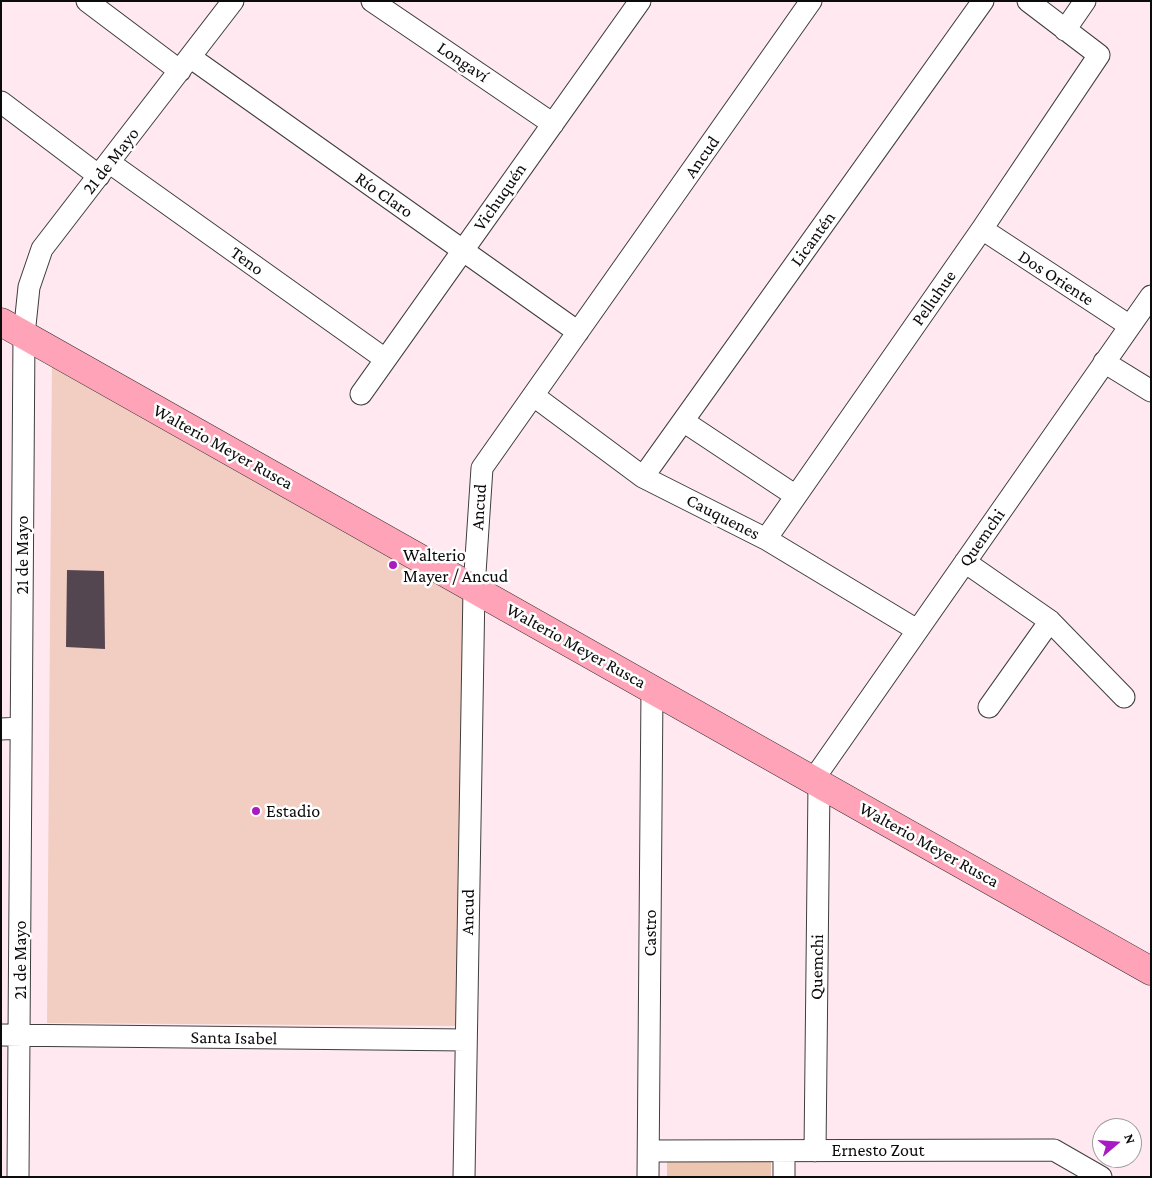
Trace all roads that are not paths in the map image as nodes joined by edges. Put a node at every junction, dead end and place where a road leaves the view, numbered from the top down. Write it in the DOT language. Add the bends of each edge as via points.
graph roads {
  1 [pos="87,1"];
  2 [pos="233,1"];
  3 [pos="372,1"];
  4 [pos="811,1"];
  5 [pos="983,1"];
  6 [pos="1028,1"];
  7 [pos="1085,1"];
  8 [pos="633,4"];
  9 [pos="1066,30"];
  10 [pos="185,64"];
  11 [pos="1,102"];
  12 [pos="553,124"];
  13 [pos="105,170"];
  14 [pos="982,229"];
  15 [pos="462,251"];
  16 [pos="1151,296"];
  17 [pos="1130,326"];
  18 [pos="13,328"];
  19 [pos="578,332"];
  20 [pos="385,360"];
  21 [pos="1104,362"];
  22 [pos="1151,390"];
  23 [pos="361,394"];
  24 [pos="534,396"];
  25 [pos="683,421"];
  26 [pos="643,477"];
  27 [pos="796,496"];
  28 [pos="766,539"];
  29 [pos="964,562"];
  30 [pos="474,588"];
  31 [pos="1050,621"];
  32 [pos="917,630"];
  33 [pos="652,689"];
  34 [pos="1124,697"];
  35 [pos="989,707"];
  36 [pos="11,728"];
  37 [pos="816,782"];
  38 [pos="11,870"];
  39 [pos="1151,971"];
  40 [pos="10,1035"];
  41 [pos="466,1040"];
  42 [pos="649,1151"];
  43 [pos="784,1151"];
  44 [pos="815,1151"];
  45 [pos="18,1177"];
  46 [pos="464,1177"];
  47 [pos="648,1177"];
  48 [pos="784,1177"];
  49 [pos="1101,1177"];
  1 -- 10 [label="street, Río Claro"];
  2 -- 10 [label="street, 21 de Mayo"];
  3 -- 12 [label="street, Longaví"];
  4 -- 19 [label="street, Ancud"];
  5 -- 25 [label="street, Licantén"];
  6 -- 9 [label="street"];
  7 -- 9 [label="street"];
  8 -- 12 [label="street, Vichuquén"];
  9 -- 14 [label="street, Pelluhue" via="1099,55"];
  10 -- 13 [label="street, 21 de Mayo"];
  10 -- 15 [label="street, Río Claro"];
  11 -- 13 [label="street, Teno"];
  12 -- 15 [label="street, Vichuquén"];
  13 -- 18 [label="street, 21 de Mayo" via="42,249"];
  13 -- 20 [label="street, Teno"];
  14 -- 17 [label="street, Dos Oriente"];
  14 -- 27 [label="street, Pelluhue"];
  15 -- 19 [label="street, Río Claro"];
  15 -- 20 [label="street, Vichuquén"];
  16 -- 17 [label="street, Quemchi"];
  17 -- 21 [label="street, Quemchi"];
  18 -- 30 [label="street, Walterio Meyer Rusca"];
  18 -- 36 [label="street, 21 de Mayo"];
  19 -- 24 [label="street, Ancud"];
  20 -- 23 [label="street, Vichuquén"];
  21 -- 22 [label="street"];
  21 -- 29 [label="street, Quemchi"];
  24 -- 26 [label="street, Cauquenes"];
  24 -- 30 [label="street, Ancud" via="482,468"];
  25 -- 26 [label="street, Licantén"];
  25 -- 27 [label="street"];
  26 -- 28 [label="street, Cauquenes"];
  27 -- 28 [label="street, Pelluhue"];
  28 -- 32 [label="street, Cauquenes"];
  29 -- 31 [label="street"];
  29 -- 32 [label="street, Quemchi"];
  30 -- 33 [label="street, Walterio Meyer Rusca"];
  30 -- 41 [label="street, Ancud"];
  31 -- 34 [label="street"];
  31 -- 35 [label="street"];
  32 -- 37 [label="street, Quemchi"];
  33 -- 37 [label="street, Walterio Meyer Rusca"];
  33 -- 42 [label="street, Castro"];
  36 -- 38 [label="street, 21 de Mayo"];
  37 -- 39 [label="street, Walterio Meyer Rusca"];
  37 -- 44 [label="street, Quemchi"];
  38 -- 40 [label="street, 21 de Mayo"];
  40 -- 41 [label="street, Santa Isabel"];
  40 -- 45 [label="street, 21 de Mayo"];
  41 -- 46 [label="street, Ancud"];
  42 -- 43 [label="street, Ernesto Zout"];
  42 -- 47 [label="street, Castro"];
  43 -- 44 [label="street, Ernesto Zout"];
  43 -- 48 [label="street"];
  44 -- 49 [label="street, Ernesto Zout" via="1054,1150"];
}
